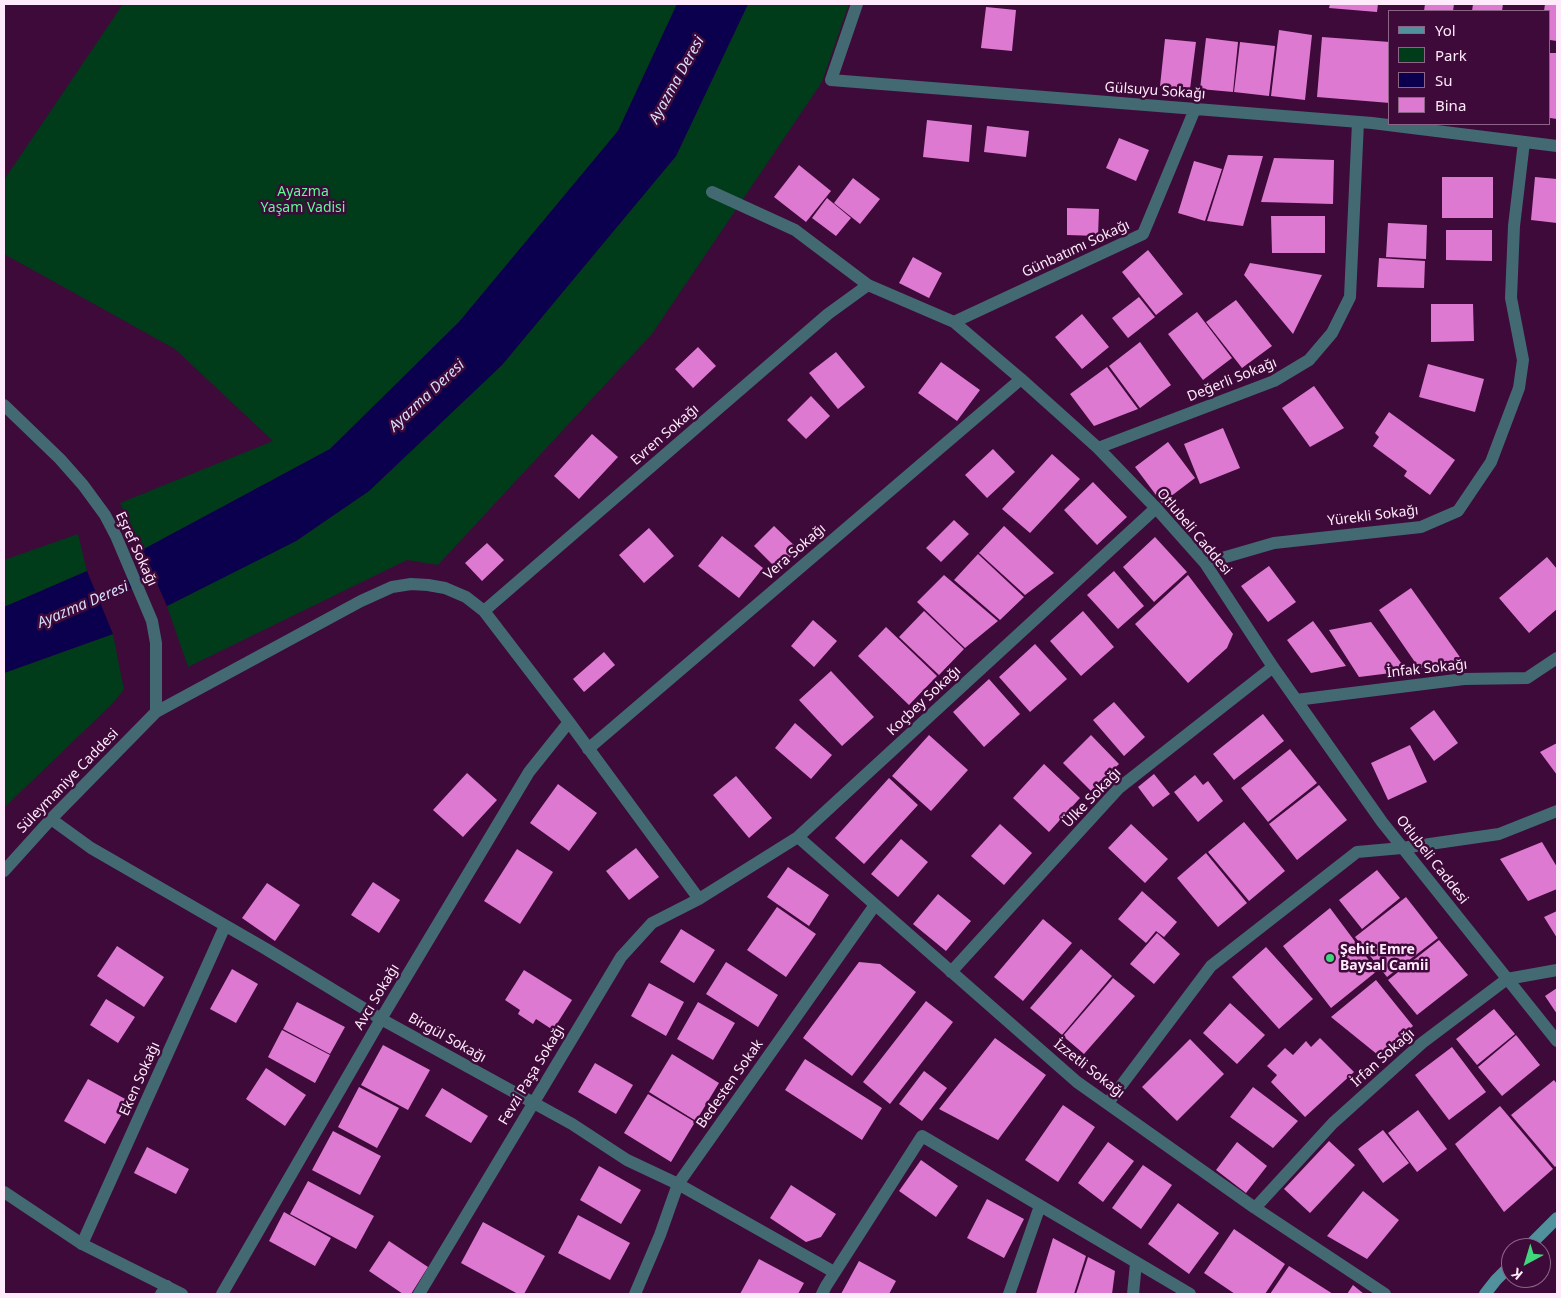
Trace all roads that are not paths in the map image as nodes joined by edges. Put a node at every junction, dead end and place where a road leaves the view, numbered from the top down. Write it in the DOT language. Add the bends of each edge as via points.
graph roads {
  1 [pos="858,4"];
  2 [pos="1195,109"];
  3 [pos="1358,122"];
  4 [pos="1524,142"];
  5 [pos="1557,146"];
  6 [pos="712,192"];
  7 [pos="868,285"];
  8 [pos="954,322"];
  9 [pos="1021,379"];
  10 [pos="4,405"];
  11 [pos="1098,448"];
  12 [pos="1156,508"];
  13 [pos="1205,563"];
  14 [pos="484,611"];
  15 [pos="1557,658"];
  16 [pos="1273,667"];
  17 [pos="1296,700"];
  18 [pos="156,712"];
  19 [pos="569,722"];
  20 [pos="588,748"];
  21 [pos="1557,811"];
  22 [pos="51,819"];
  23 [pos="798,837"];
  24 [pos="1402,848"];
  25 [pos="4,872"];
  26 [pos="699,899"];
  27 [pos="876,905"];
  28 [pos="225,926"];
  29 [pos="1557,970"];
  30 [pos="951,972"];
  31 [pos="1507,979"];
  32 [pos="380,1019"];
  33 [pos="1557,1041"];
  34 [pos="533,1102"];
  35 [pos="1108,1103"];
  36 [pos="678,1184"];
  37 [pos="4,1192"];
  38 [pos="1040,1206"];
  39 [pos="1255,1208"];
  40 [pos="1557,1218"];
  41 [pos="1538,1238"];
  42 [pos="82,1244"];
  43 [pos="1136,1263"];
  44 [pos="834,1272"];
  45 [pos="1501,1275"];
  46 [pos="164,1290"];
  47 [pos="182,1294"];
  48 [pos="222,1294"];
  49 [pos="419,1294"];
  50 [pos="635,1294"];
  51 [pos="822,1294"];
  52 [pos="1008,1294"];
  53 [pos="1133,1294"];
  54 [pos="1190,1294"];
  55 [pos="1385,1294"];
  56 [pos="1485,1294"];
  1 -- 2 [label="street, Gülsuyu Sokağı" via="831,80"];
  2 -- 3 [label="street, Gülsuyu Sokağı"];
  2 -- 8 [label="street, Günbatımı Sokağı" via="1143,234"];
  3 -- 4 [label="street, Gülsuyu Sokağı"];
  3 -- 11 [label="street, Değerli Sokağı" via="1350,297 1332,333 1310,360 1274,381"];
  4 -- 5 [label="street, Gülsuyu Sokağı"];
  4 -- 13 [label="street, Yürekli Sokağı" via="1514,226 1511,298 1523,360 1519,388 1491,462 1458,511 1421,528 1274,543"];
  6 -- 7 [label="street, Otlubeli Caddesi" via="795,230"];
  7 -- 8 [label="street, Otlubeli Caddesi"];
  7 -- 14 [label="street, Evren Sokağı" via="828,314"];
  8 -- 9 [label="street, Otlubeli Caddesi"];
  9 -- 11 [label="street, Otlubeli Caddesi"];
  9 -- 20 [label="street, Vera Sokağı"];
  10 -- 18 [label="street, Eşref Sokağı" via="60,459 104,515 116,536 152,622 156,643"];
  11 -- 12 [label="street, Otlubeli Caddesi"];
  12 -- 13 [label="street, Otlubeli Caddesi"];
  12 -- 23 [label="street, Koçbey Sokağı"];
  13 -- 16 [label="street, Otlubeli Caddesi"];
  14 -- 18 [label="street, Süleymaniye Caddesi" via="445,588 411,584 392,587"];
  14 -- 19 [label="street, Süleymaniye Caddesi"];
  15 -- 17 [label="street, İnfak Sokağı" via="1527,678 1464,679"];
  16 -- 17 [label="street, Otlubeli Caddesi"];
  16 -- 30 [label="street, Ülke Sokağı" via="1119,788"];
  17 -- 24 [label="street, Otlubeli Caddesi"];
  18 -- 22 [label="street, Süleymaniye Caddesi"];
  19 -- 20 [label="street, Süleymaniye Caddesi"];
  19 -- 32 [label="street, Avcı Sokağı" via="529,772"];
  20 -- 26 [label="street, Süleymaniye Caddesi"];
  21 -- 24 [label="street" via="1499,834"];
  22 -- 25 [label="street, Süleymaniye Caddesi"];
  22 -- 28 [label="street, Birgül Sokağı" via="91,848"];
  23 -- 26 [label="street, Koçbey Sokağı"];
  23 -- 27 [label="street, İzzetli Sokağı"];
  24 -- 31 [label="street, Otlubeli Caddesi"];
  24 -- 35 [label="street" via="1357,852 1211,966"];
  26 -- 34 [label="street, Fevzi Paşa Sokağı" via="652,923 621,957"];
  27 -- 30 [label="street, İzzetli Sokağı"];
  27 -- 36 [label="street, Bedesten Sokak"];
  28 -- 32 [label="street, Birgül Sokağı"];
  28 -- 42 [label="street, Eken Sokağı"];
  29 -- 31 [label="street, İrfan Sokağı"];
  30 -- 35 [label="street, İzzetli Sokağı" via="1077,1082"];
  31 -- 33 [label="street, Otlubeli Caddesi"];
  31 -- 39 [label="street, İrfan Sokağı" via="1422,1043 1340,1117"];
  32 -- 34 [label="street, Birgül Sokağı"];
  32 -- 48 [label="street, Avcı Sokağı"];
  34 -- 36 [label="street, Birgül Sokağı" via="627,1160"];
  34 -- 49 [label="street, Fevzi Paşa Sokağı"];
  35 -- 39 [label="street, İzzetli Sokağı"];
  36 -- 44 [label="street, Birgül Sokağı"];
  36 -- 50 [label="street, Bedesten Sokak"];
  37 -- 42 [label="street"];
  38 -- 43 [label="street"];
  38 -- 44 [label="street" via="922,1136"];
  38 -- 52 [label="street"];
  39 -- 55 [label="street, İzzetli Sokağı"];
  40 -- 41 [label="main road"];
  42 -- 46 [label="street"];
  43 -- 53 [label="street"];
  43 -- 54 [label="street"];
  44 -- 51 [label="street"];
  45 -- 56 [label="main road"];
  46 -- 47 [label="street"];
}
